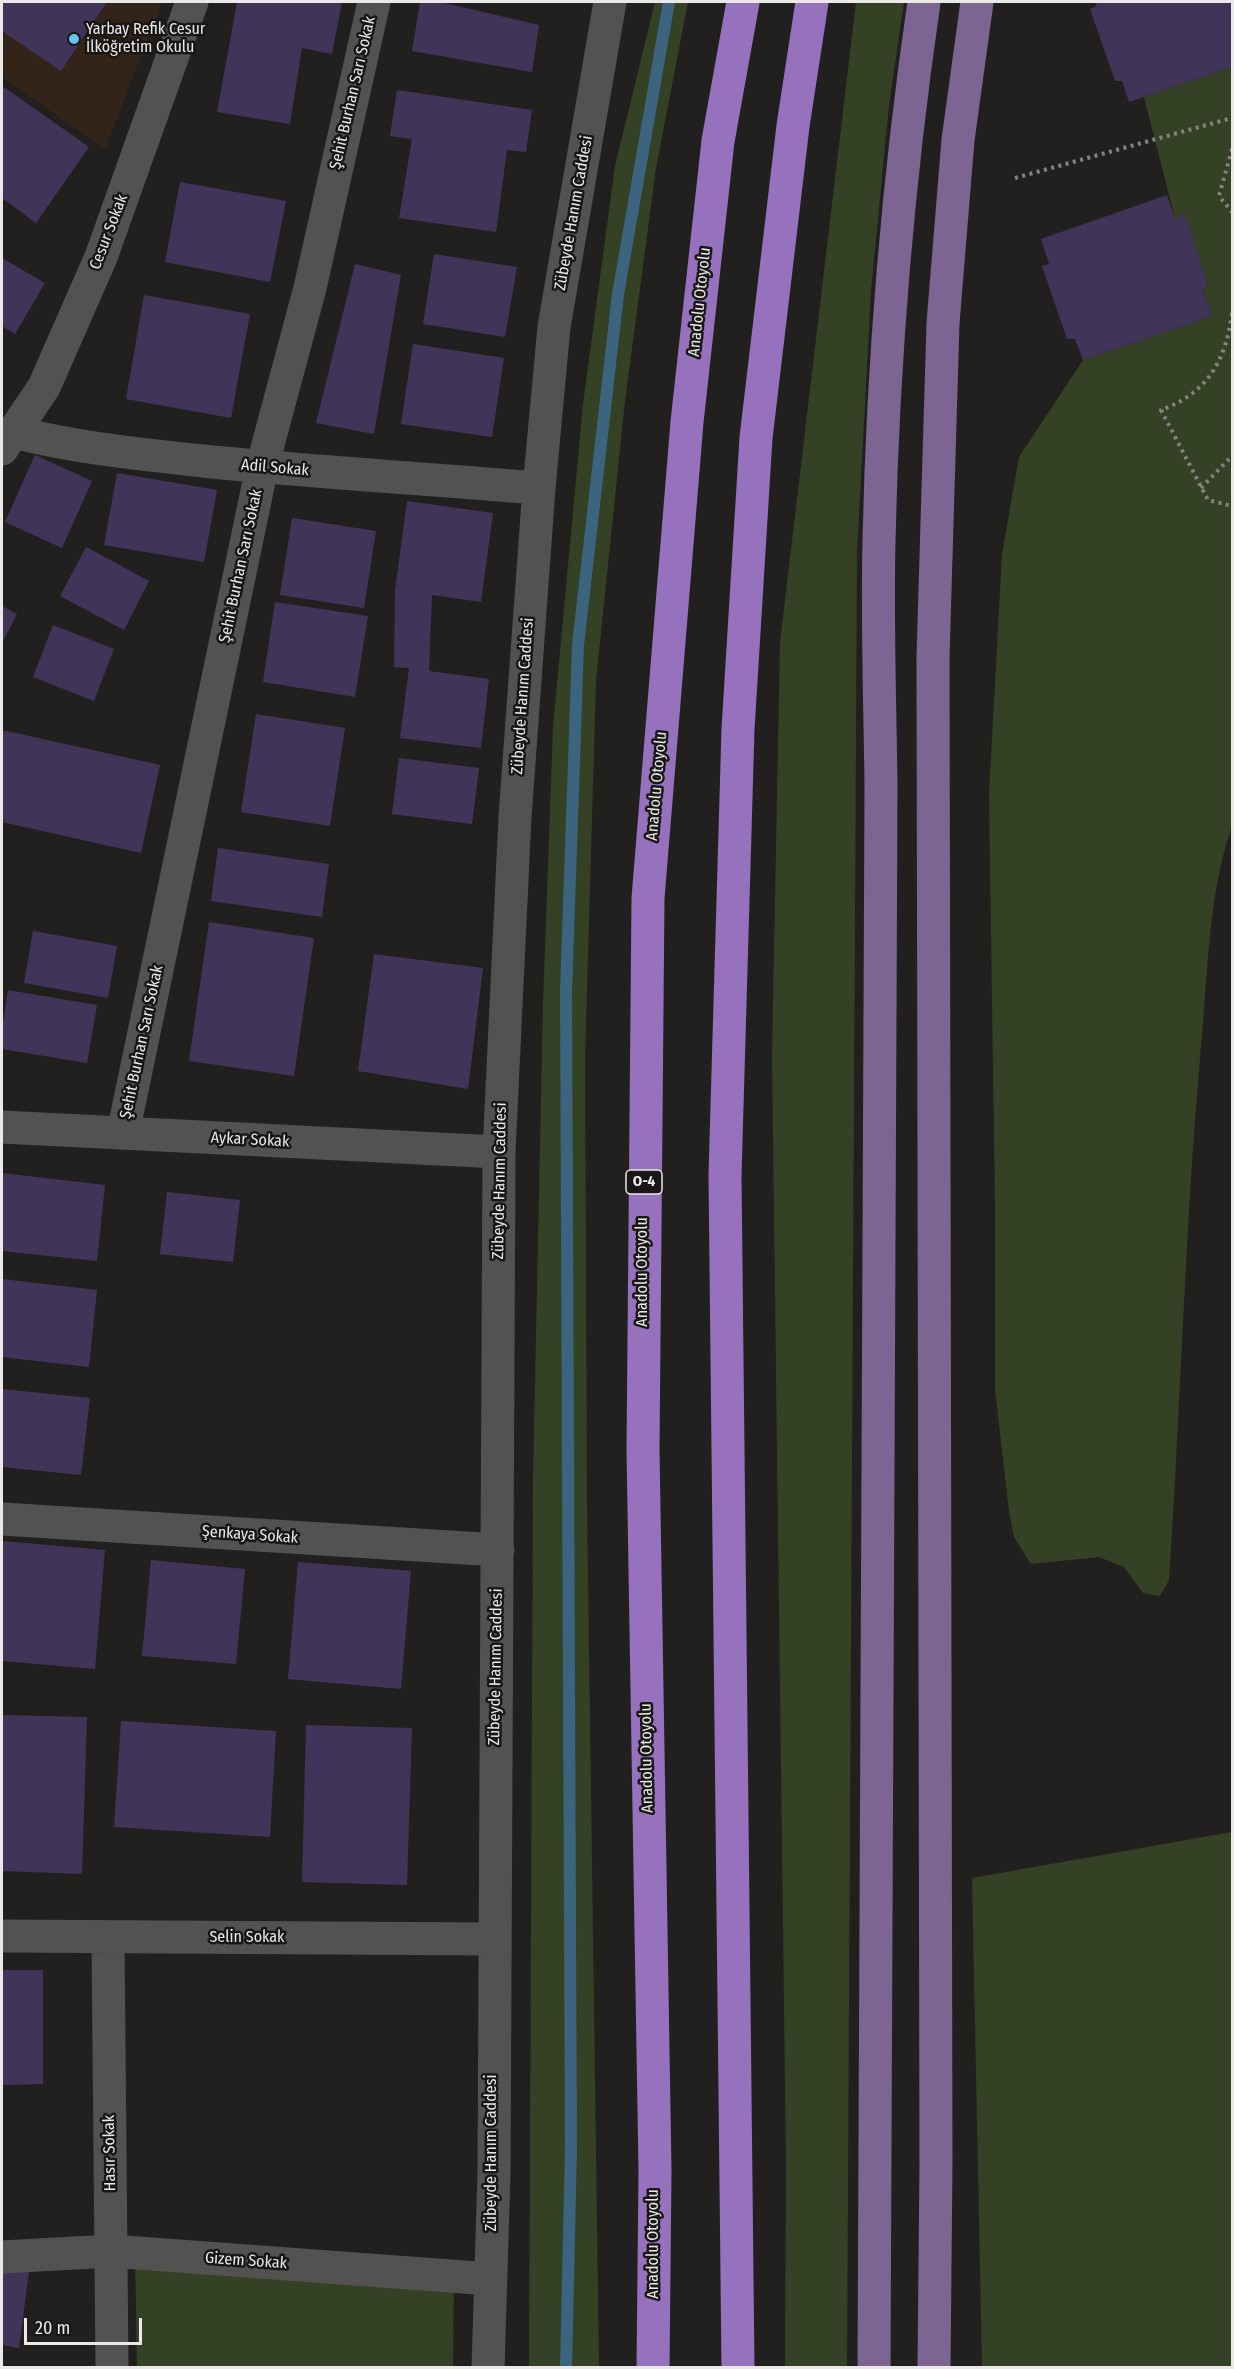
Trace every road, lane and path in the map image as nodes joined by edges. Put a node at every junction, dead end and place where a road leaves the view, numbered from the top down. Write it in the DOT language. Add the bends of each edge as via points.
graph roads {
  1 [pos="192,2"];
  2 [pos="374,2"];
  3 [pos="610,2"];
  4 [pos="743,2"];
  5 [pos="812,2"];
  6 [pos="924,2"];
  7 [pos="976,2"];
  8 [pos="1233,118"];
  9 [pos="1233,149"];
  10 [pos="1015,178"];
  11 [pos="1233,212"];
  12 [pos="1233,313"];
  13 [pos="8,441"];
  14 [pos="1233,456"];
  15 [pos="262,467"];
  16 [pos="539,488"];
  17 [pos="1201,488"];
  18 [pos="1233,506"];
  19 [pos="2,1127"];
  20 [pos="123,1133"];
  21 [pos="499,1152"];
  22 [pos="2,1519"];
  23 [pos="498,1550"];
  24 [pos="2,1936"];
  25 [pos="108,1938"];
  26 [pos="493,1939"];
  27 [pos="111,2251"];
  28 [pos="2,2257"];
  29 [pos="491,2279"];
  30 [pos="112,2367"];
  31 [pos="488,2367"];
  32 [pos="654,2367"];
  33 [pos="738,2367"];
  34 [pos="874,2367"];
  35 [pos="934,2367"];
  1 -- 13 [label="street, Cesur Sokak" via="101,257 44,387"];
  2 -- 15 [label="street, Şehit Burhan Sarı Sokak" via="310,288"];
  3 -- 16 [label="street, Zübeyde Hanım Caddesi" via="554,327"];
  4 -- 32 [label="highway, Anadolu Otoyolu / O-4" via="718,141 687,422 648,898 643,1449 655,2170"];
  5 -- 33 [label="highway" via="791,138 756,438 738,729 725,1175"];
  6 -- 34 [label="main road" via="907,119 891,310 879,541"];
  7 -- 35 [label="main road" via="958,140 942,323 933,645"];
  8 -- 10 [label="path"];
  9 -- 11 [label="path" via="1219,196"];
  12 -- 17 [label="path" via="1227,348 1209,378 1185,399 1161,410"];
  13 -- 15 [label="street, Adil Sokak"];
  14 -- 17 [label="path"];
  15 -- 16 [label="street, Adil Sokak"];
  15 -- 20 [label="street, Şehit Burhan Sarı Sokak"];
  16 -- 21 [label="street, Zübeyde Hanım Caddesi" via="515,817"];
  17 -- 18 [label="path" via="1208,500"];
  19 -- 20 [label="street, Aykar Sokak"];
  20 -- 21 [label="street, Aykar Sokak"];
  21 -- 23 [label="street, Zübeyde Hanım Caddesi"];
  22 -- 23 [label="street, Şenkaya Sokak"];
  23 -- 26 [label="street, Zübeyde Hanım Caddesi"];
  24 -- 25 [label="street, Selin Sokak"];
  25 -- 26 [label="street, Selin Sokak"];
  25 -- 27 [label="street, Hasır Sokak"];
  26 -- 29 [label="street, Zübeyde Hanım Caddesi"];
  27 -- 28 [label="street, Gizem Sokak"];
  27 -- 29 [label="street, Gizem Sokak"];
  27 -- 30 [label="street, Hasır Sokak"];
  29 -- 31 [label="street, Zübeyde Hanım Caddesi"];
}
